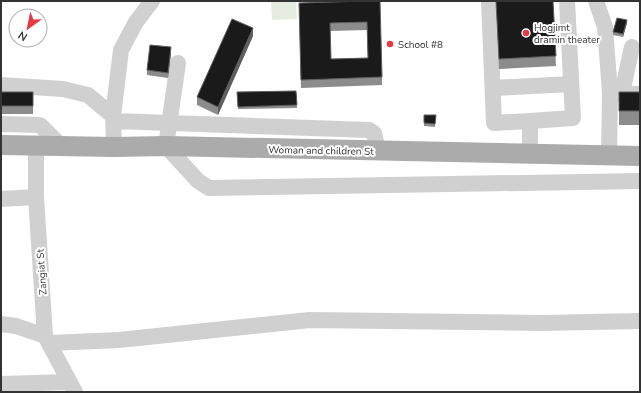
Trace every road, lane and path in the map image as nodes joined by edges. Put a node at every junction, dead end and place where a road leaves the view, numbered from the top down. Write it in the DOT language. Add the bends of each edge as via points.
graph roads {
  1 [pos="152,1"];
  2 [pos="489,1"];
  3 [pos="567,1"];
  4 [pos="596,1"];
  5 [pos="632,46"];
  6 [pos="178,63"];
  7 [pos="571,84"];
  8 [pos="1,85"];
  9 [pos="493,88"];
  10 [pos="616,93"];
  11 [pos="640,94"];
  12 [pos="113,119"];
  13 [pos="530,121"];
  14 [pos="1,124"];
  15 [pos="169,124"];
  16 [pos="1,144"];
  17 [pos="36,145"];
  18 [pos="60,145"];
  19 [pos="166,146"];
  20 [pos="114,147"];
  21 [pos="378,151"];
  22 [pos="530,154"];
  23 [pos="609,156"];
  24 [pos="640,156"];
  25 [pos="640,181"];
  26 [pos="36,197"];
  27 [pos="1,199"];
  28 [pos="640,321"];
  29 [pos="1,324"];
  30 [pos="46,336"];
  31 [pos="1,384"];
  32 [pos="72,387"];
  1 -- 12 [label="street" via="136,22 121,50"];
  2 -- 9 [label="street"];
  3 -- 7 [label="street"];
  4 -- 10 [label="street" via="604,27"];
  5 -- 10 [label="street"];
  6 -- 15 [label="street"];
  7 -- 9 [label="street"];
  7 -- 13 [label="street" via="573,118"];
  8 -- 12 [label="street" via="63,89 88,95"];
  9 -- 13 [label="street" via="494,123"];
  10 -- 11 [label="street"];
  10 -- 23 [label="street"];
  12 -- 15 [label="street"];
  12 -- 20 [label="street"];
  13 -- 22 [label="street"];
  14 -- 18 [label="street" via="40,125"];
  15 -- 19 [label="street"];
  15 -- 21 [label="street" via="369,130 374,133"];
  16 -- 17 [label="main road, Woman and children St"];
  17 -- 18 [label="main road, Woman and children St"];
  17 -- 26 [label="street, Zangiat St"];
  18 -- 20 [label="main road, Woman and children St"];
  19 -- 20 [label="main road, Woman and children St"];
  19 -- 21 [label="main road, Woman and children St"];
  19 -- 25 [label="street" via="198,181 209,188"];
  21 -- 22 [label="main road, Woman and children St"];
  22 -- 23 [label="main road, Woman and children St"];
  23 -- 24 [label="main road, Woman and children St"];
  26 -- 27 [label="street"];
  26 -- 30 [label="street, Zangiat St"];
  28 -- 30 [label="street" via="310,320 119,340"];
  29 -- 30 [label="street"];
  30 -- 32 [label="street, Zangiat St"];
  31 -- 32 [label="street"];
}
